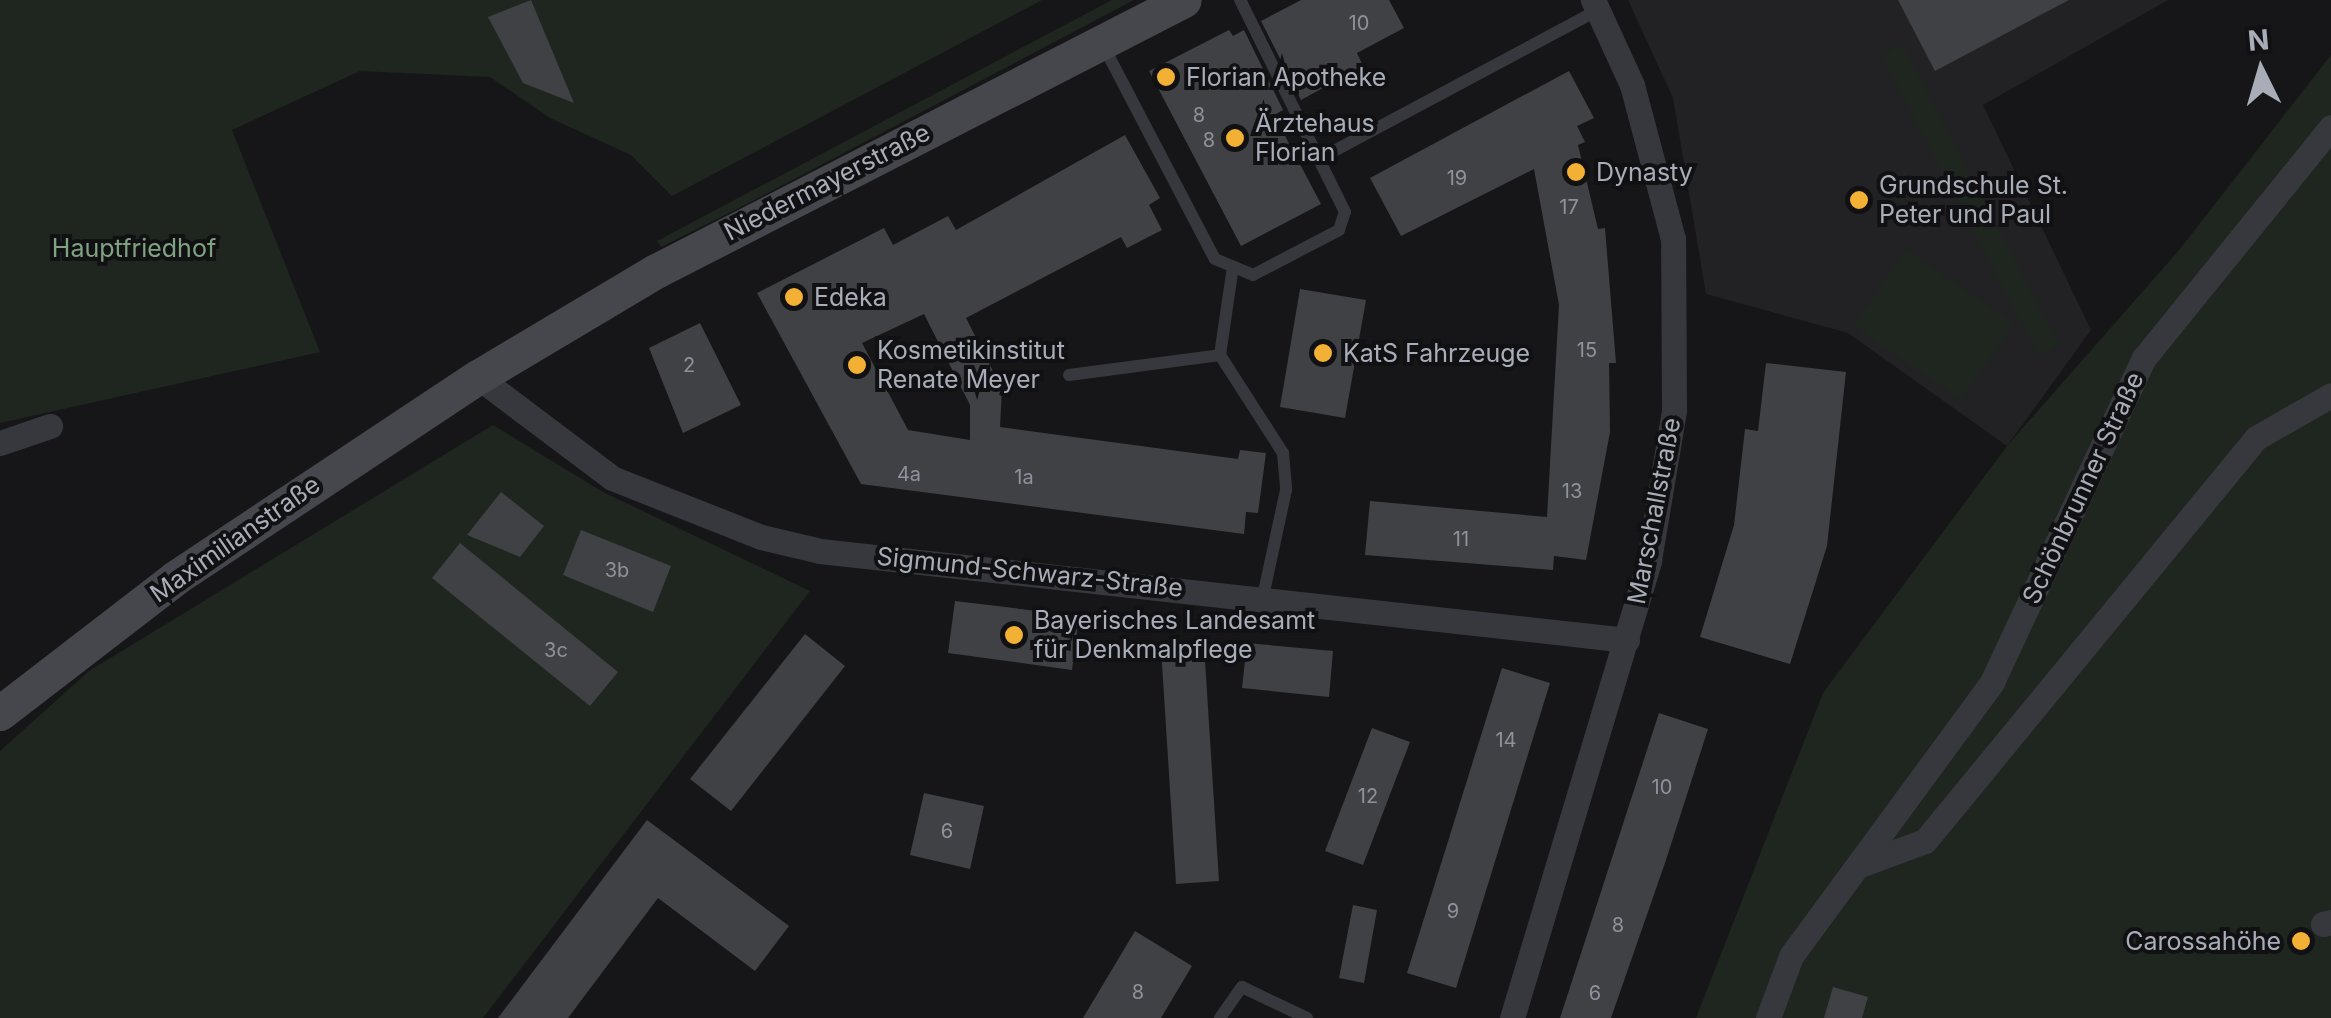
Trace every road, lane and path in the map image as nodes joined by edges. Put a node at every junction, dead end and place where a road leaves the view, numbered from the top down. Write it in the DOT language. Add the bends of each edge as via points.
graph roads {
  1 [pos="1184,0"];
  2 [pos="1240,0"];
  3 [pos="1596,5"];
  4 [pos="1102,42"];
  5 [pos="2331,127"];
  6 [pos="1319,159"];
  7 [pos="1232,272"];
  8 [pos="1220,355"];
  9 [pos="1068,375"];
  10 [pos="478,377"];
  11 [pos="2331,395"];
  12 [pos="50,426"];
  13 [pos="0,443"];
  14 [pos="1263,596"];
  15 [pos="1627,640"];
  16 [pos="0,714"];
  17 [pos="1860,865"];
  18 [pos="1220,1018"];
  19 [pos="1307,1018"];
  20 [pos="1512,1018"];
  21 [pos="1768,1018"];
  1 -- 4 [label="main road, Niedermayerstraße"];
  2 -- 6 [label="lane"];
  3 -- 6 [label="lane"];
  3 -- 15 [label="street, Marschallstraße" via="1652,146 1673,239 1678,345 1666,470"];
  4 -- 7 [label="lane" via="1215,259"];
  4 -- 10 [label="main road, Niedermayerstraße" via="656,271"];
  5 -- 17 [label="street, Schönbrunner Straße" via="2144,358 1992,682"];
  6 -- 7 [label="lane" via="1345,212 1342,228 1260,272"];
  7 -- 8 [label="lane"];
  8 -- 9 [label="lane"];
  8 -- 14 [label="lane" via="1283,453 1286,490"];
  10 -- 14 [label="street, Sigmund-Schwarz-Straße" via="612,478 761,538 820,551"];
  10 -- 16 [label="main road, Maximilianstraße" via="174,578"];
  11 -- 17 [label="street" via="2256,438 1925,841"];
  12 -- 13 [label="street"];
  14 -- 15 [label="street, Sigmund-Schwarz-Straße"];
  15 -- 20 [label="street, Marschallstraße"];
  17 -- 21 [label="street, Schönbrunner Straße" via="1791,956"];
  18 -- 19 [label="lane" via="1242,987"];
}
